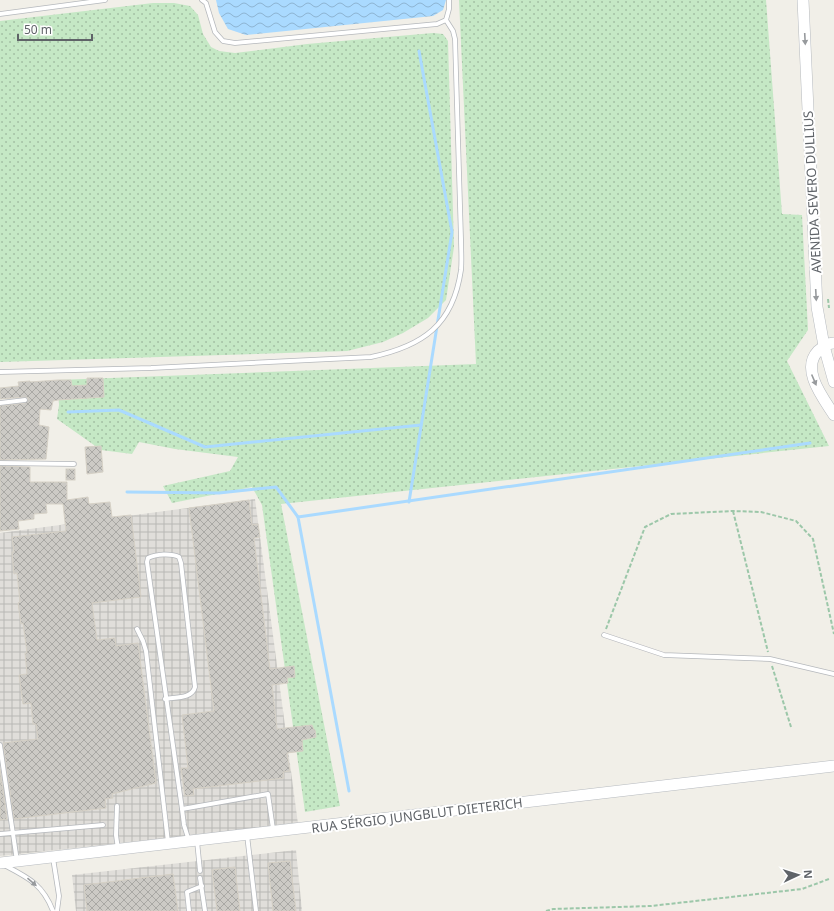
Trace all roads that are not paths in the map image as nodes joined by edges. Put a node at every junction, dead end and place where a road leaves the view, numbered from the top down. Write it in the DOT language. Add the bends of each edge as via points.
graph roads {
  1 [pos="105,0"];
  2 [pos="202,0"];
  3 [pos="449,0"];
  4 [pos="803,0"];
  5 [pos="0,14"];
  6 [pos="446,20"];
  7 [pos="829,344"];
  8 [pos="0,372"];
  9 [pos="834,382"];
  10 [pos="25,400"];
  11 [pos="0,403"];
  12 [pos="834,416"];
  13 [pos="0,463"];
  14 [pos="74,464"];
  15 [pos="137,629"];
  16 [pos="604,636"];
  17 [pos="834,674"];
  18 [pos="165,699"];
  19 [pos="0,745"];
  20 [pos="834,766"];
  21 [pos="118,806"];
  22 [pos="182,809"];
  23 [pos="103,825"];
  24 [pos="13,832"];
  25 [pos="273,832"];
  26 [pos="0,834"];
  27 [pos="247,835"];
  28 [pos="193,841"];
  29 [pos="168,844"];
  30 [pos="118,850"];
  31 [pos="53,857"];
  32 [pos="18,861"];
  33 [pos="1,862"];
  34 [pos="200,871"];
  35 [pos="200,878"];
  36 [pos="202,886"];
  37 [pos="52,911"];
  38 [pos="57,911"];
  39 [pos="189,911"];
  40 [pos="205,911"];
  41 [pos="256,911"];
  1 -- 5 [label="lane"];
  2 -- 6 [label="lane" via="206,3 215,32 223,41 235,43 437,24"];
  3 -- 6 [label="lane"];
  4 -- 7 [label="street, AVENIDA SEVERO DULLIUS, one-way" via="817,307"];
  6 -- 8 [label="lane" via="455,39 461,269 445,317 426,336 408,346 371,357 151,368"];
  7 -- 9 [label="street, AVENIDA SEVERO DULLIUS"];
  7 -- 12 [label="street, one-way" via="816,353 811,370 813,379"];
  10 -- 11 [label="lane"];
  13 -- 14 [label="lane"];
  15 -- 29 [label="lane" via="146,651"];
  16 -- 17 [label="lane" via="664,655 770,659"];
  18 -- 18 [label="lane" via="147,562 152,556 175,555 179,556 181,563 195,687 194,692 189,695"];
  18 -- 22 [label="lane"];
  19 -- 24 [label="lane"];
  20 -- 25 [label="street, RUA SÉRGIO JUNGBLUT DIETERICH"];
  21 -- 30 [label="lane"];
  22 -- 25 [label="lane" via="268,794"];
  22 -- 28 [label="lane" via="184,825"];
  23 -- 24 [label="lane"];
  24 -- 26 [label="lane"];
  24 -- 32 [label="lane"];
  25 -- 27 [label="street, RUA SÉRGIO JUNGBLUT DIETERICH"];
  27 -- 28 [label="street, RUA SÉRGIO JUNGBLUT DIETERICH"];
  27 -- 41 [label="lane"];
  28 -- 29 [label="street, RUA SÉRGIO JUNGBLUT DIETERICH"];
  28 -- 34 [label="lane"];
  29 -- 30 [label="street, RUA SÉRGIO JUNGBLUT DIETERICH"];
  30 -- 31 [label="street, RUA SÉRGIO JUNGBLUT DIETERICH"];
  31 -- 32 [label="street, RUA SÉRGIO JUNGBLUT DIETERICH"];
  31 -- 38 [label="lane" via="59,896"];
  32 -- 33 [label="street, RUA SÉRGIO JUNGBLUT DIETERICH"];
  33 -- 37 [label="lane, one-way" via="33,880 49,901"];
  35 -- 36 [label="lane"];
  36 -- 39 [label="lane" via="187,892"];
  36 -- 40 [label="lane"];
}
